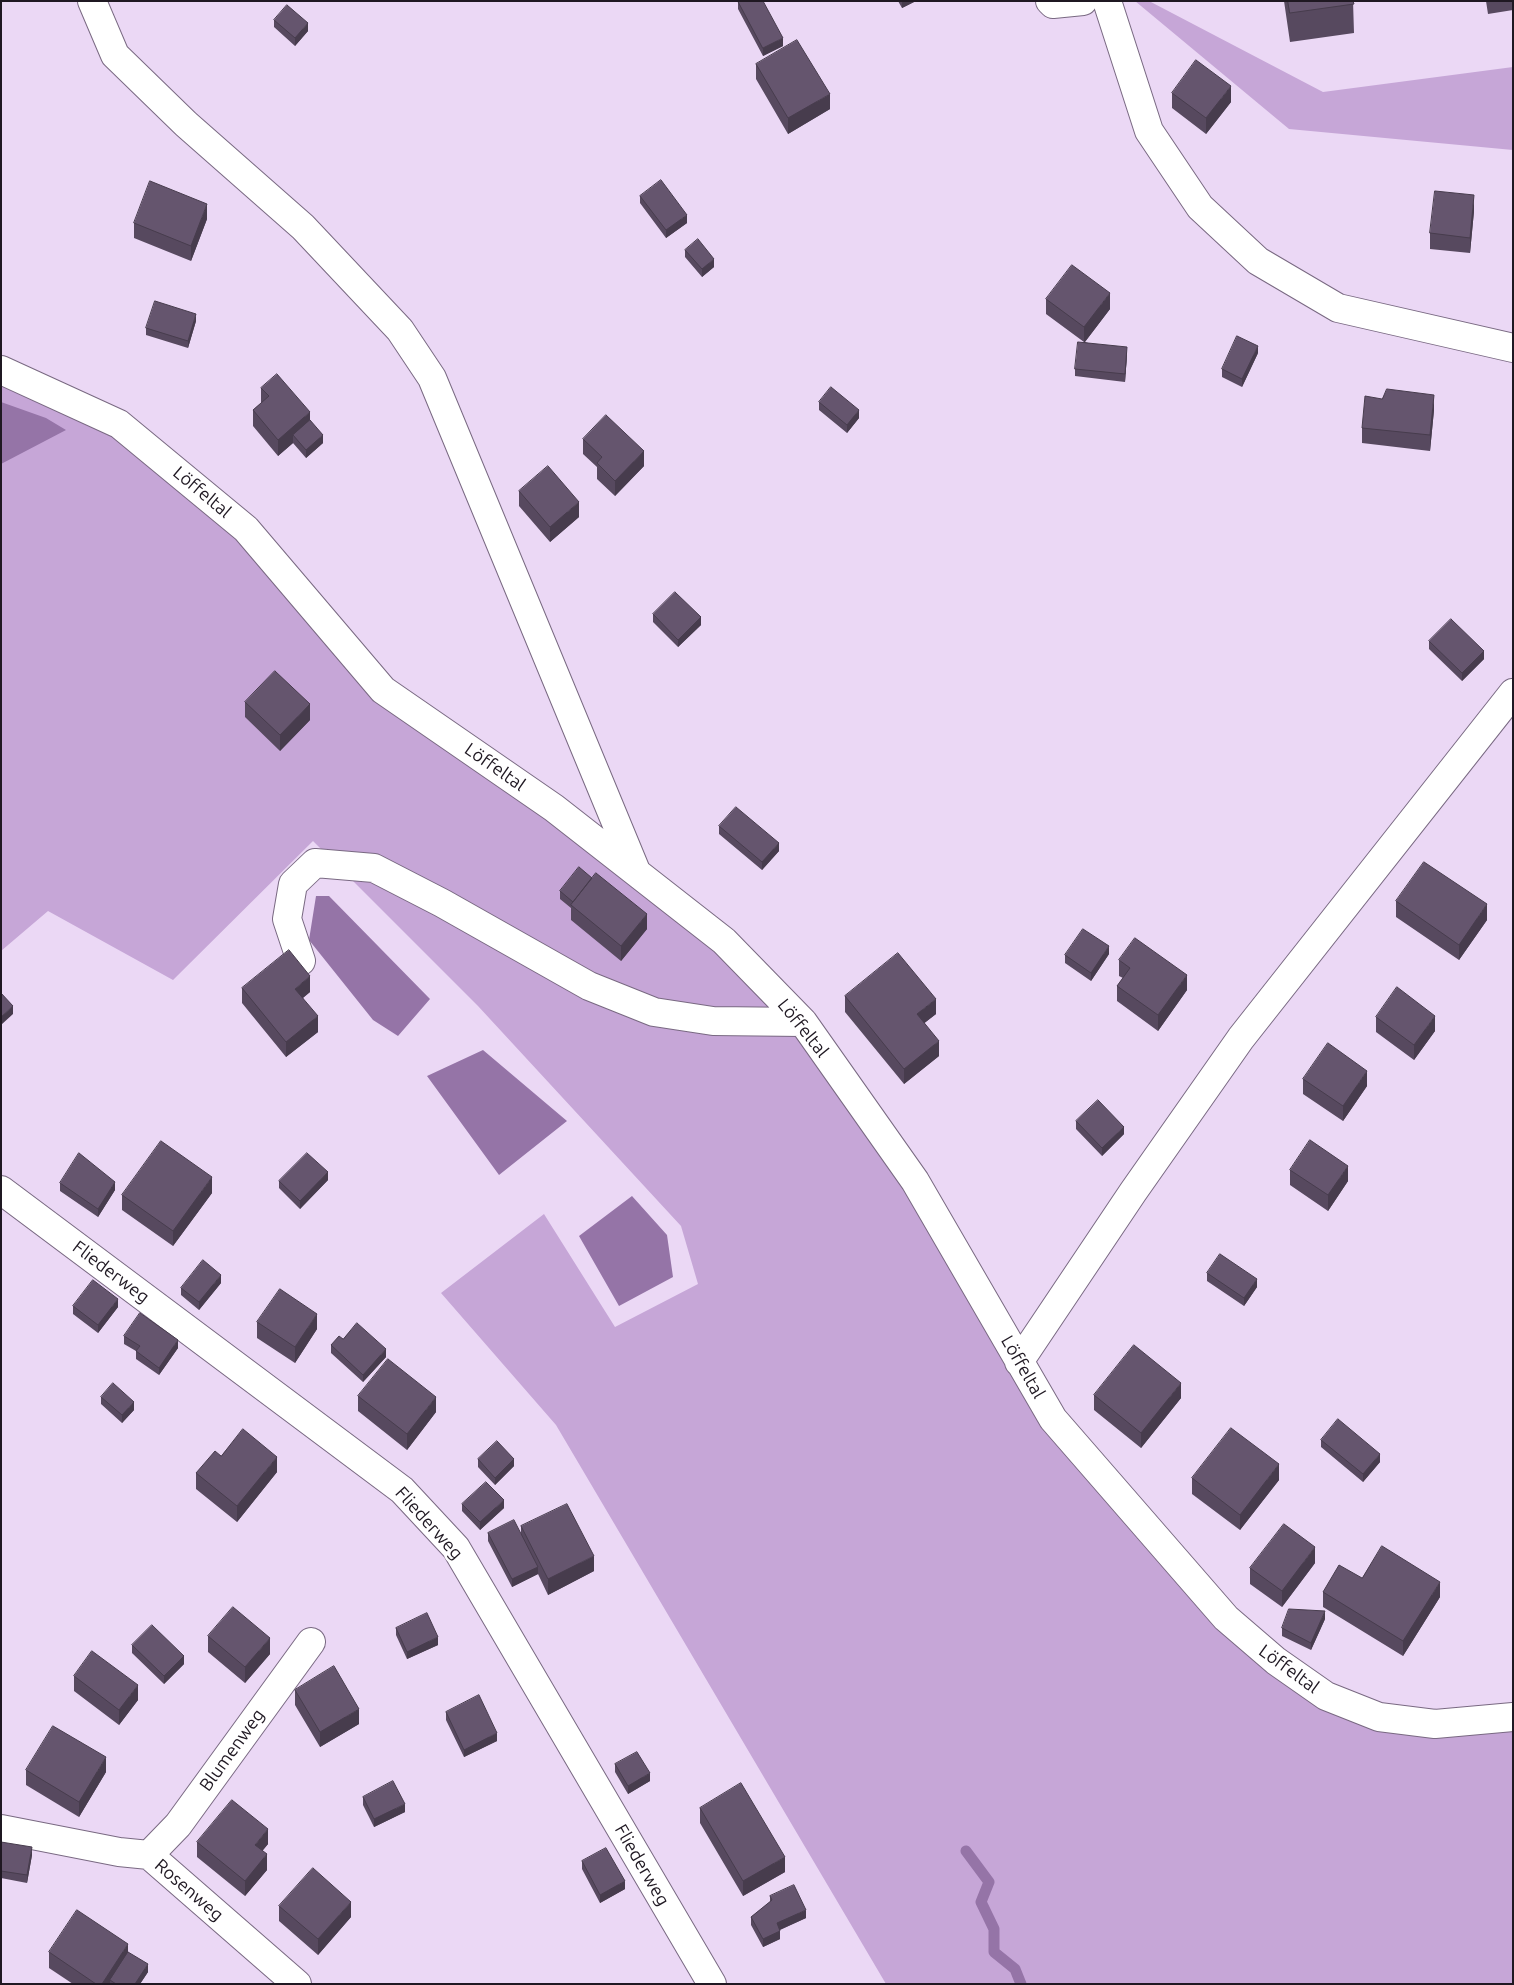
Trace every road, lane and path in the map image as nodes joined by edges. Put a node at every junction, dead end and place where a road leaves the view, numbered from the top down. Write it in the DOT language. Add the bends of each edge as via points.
graph roads {
  1 [pos="92,1"];
  2 [pos="1050,1"];
  3 [pos="1083,1"];
  4 [pos="1106,1"];
  5 [pos="1513,348"];
  6 [pos="1,370"];
  7 [pos="1513,692"];
  8 [pos="637,872"];
  9 [pos="301,962"];
  10 [pos="804,1022"];
  11 [pos="1,1190"];
  12 [pos="1020,1362"];
  13 [pos="311,1642"];
  14 [pos="1513,1717"];
  15 [pos="1,1829"];
  16 [pos="149,1855"];
  17 [pos="297,1984"];
  18 [pos="712,1984"];
  1 -- 8 [label="street" via="115,55 186,124 303,227 400,330 432,378"];
  2 -- 3 [label="street" via="1053,4"];
  4 -- 5 [label="street" via="1149,131 1200,207 1258,261 1338,308"];
  6 -- 8 [label="street, Löffeltal" via="119,424 246,529 383,690 554,808"];
  7 -- 12 [label="street" via="1241,1038"];
  8 -- 10 [label="street, Löffeltal" via="724,941"];
  9 -- 10 [label="street" via="286,919 293,884 315,863 374,868 589,986 654,1012 713,1022"];
  10 -- 12 [label="street, Löffeltal" via="915,1181"];
  11 -- 18 [label="street, Fliederweg" via="402,1490 456,1548"];
  12 -- 14 [label="street, Löffeltal" via="1053,1419 1226,1618 1276,1661 1326,1696 1379,1716 1435,1724"];
  13 -- 16 [label="street, Blumenweg" via="178,1825"];
  15 -- 16 [label="street, Rosenweg"];
  16 -- 17 [label="street, Rosenweg"];
}
